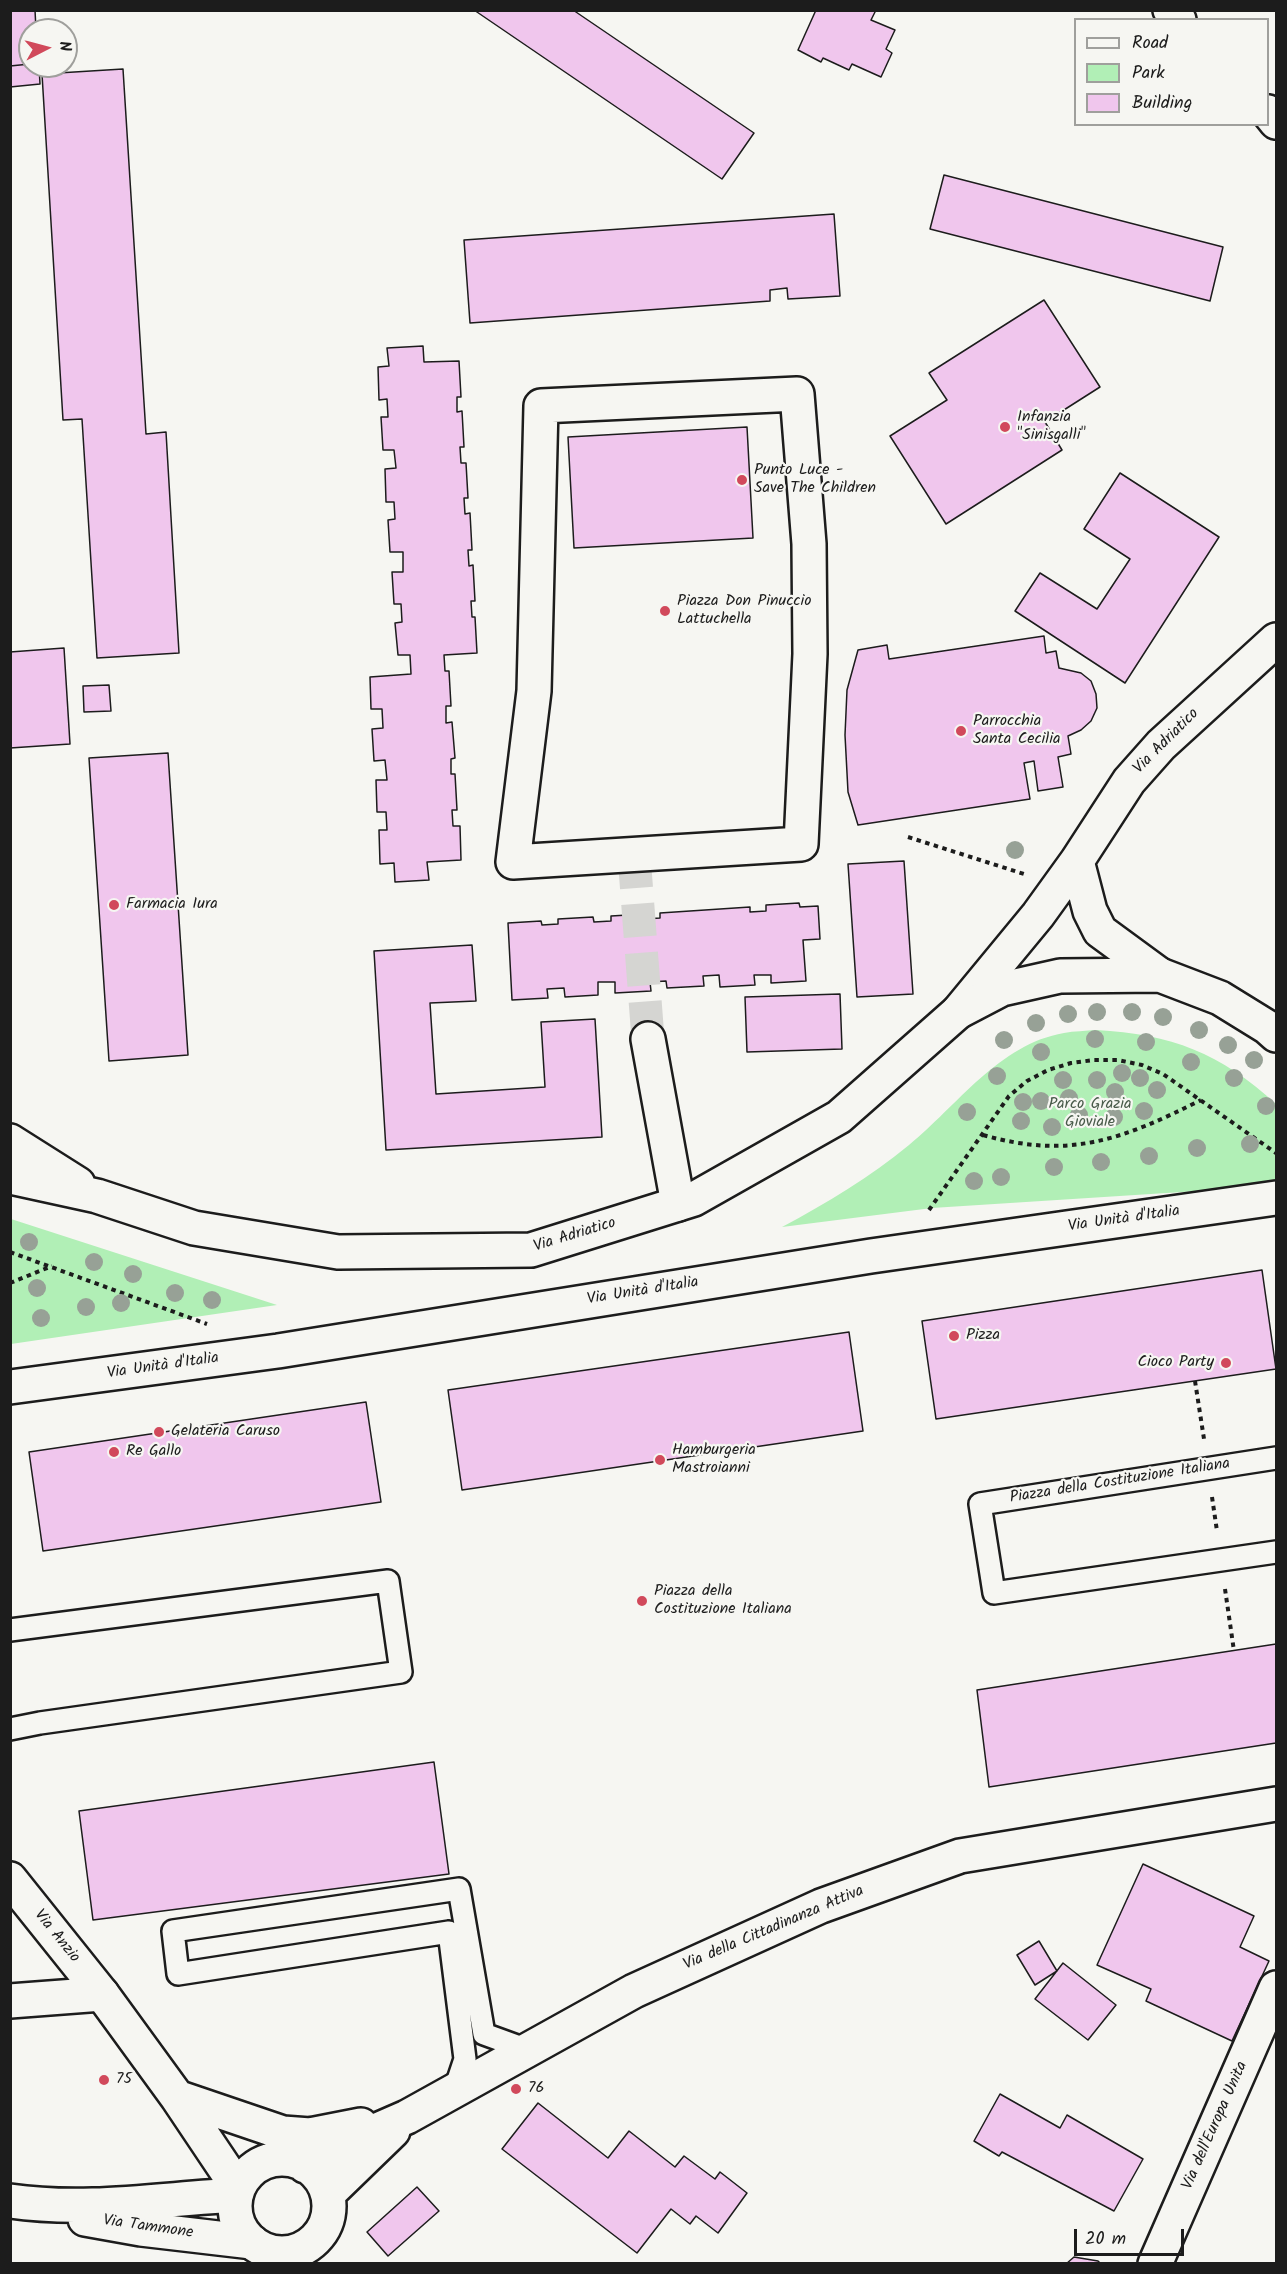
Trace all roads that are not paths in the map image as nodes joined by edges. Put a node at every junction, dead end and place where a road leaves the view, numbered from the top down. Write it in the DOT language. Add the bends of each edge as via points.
graph roads {
  1 [pos="1276,640"];
  2 [pos="801,844"];
  3 [pos="1077,861"];
  4 [pos="1160,975"];
  5 [pos="958,1012"];
  6 [pos="1276,1035"];
  7 [pos="648,1039"];
  8 [pos="10,1141"];
  9 [pos="10,1177"];
  10 [pos="97,1196"];
  11 [pos="1276,1198"];
  12 [pos="678,1204"];
  13 [pos="10,1388"];
  14 [pos="1276,1458"];
  15 [pos="1276,1552"];
  16 [pos="10,1630"];
  17 [pos="10,1729"];
  18 [pos="1276,1804"];
  19 [pos="10,1880"];
  20 [pos="1276,1988"];
  21 [pos="102,1994"];
  22 [pos="10,2001"];
  23 [pos="528,2050"];
  24 [pos="454,2092"];
  25 [pos="177,2097"];
  26 [pos="407,2117"];
  27 [pos="266,2162"];
  28 [pos="305,2166"];
  29 [pos="237,2192"];
  30 [pos="328,2194"];
  31 [pos="10,2201"];
  32 [pos="46,2206"];
  33 [pos="323,2250"];
  34 [pos="273,2253"];
  35 [pos="1155,2264"];
  1 -- 3 [label="street, Via Adriatico" via="1161,745 1129,781"];
  2 -- 2 [label="street" via="810,654 809,544 797,394 541,406 534,691 513,862"];
  3 -- 4 [label="street, Via Adriatico" via="1090,911 1100,931"];
  3 -- 5 [label="street, Via Adriatico"];
  4 -- 5 [label="street, Via Adriatico" via="1060,976 1002,989"];
  4 -- 6 [label="street, Via Adriatico" via="1220,998"];
  5 -- 12 [label="street, Via Adriatico" via="839,1117 694,1199"];
  7 -- 12 [label="street"];
  8 -- 10 [label="street, Via Adriatico"];
  9 -- 10 [label="street, Via Adriatico"];
  10 -- 12 [label="street, Via Adriatico" via="194,1228 338,1252 531,1250"];
  11 -- 13 [label="street, Via Unità d'Italia" via="871,1256 278,1351"];
  14 -- 15 [label="lane, Piazza della Costituzione Italiana" via="980,1504 994,1593"];
  16 -- 17 [label="lane" via="388,1581 401,1672"];
  18 -- 23 [label="street, Via della Cittadinanza Attiva" via="960,1856 821,1906 634,1991"];
  19 -- 21 [label="street, Via Anzio"];
  20 -- 35 [label="street, Via dell'Europa Unita"];
  21 -- 22 [label="street"];
  21 -- 25 [label="street, Via Anzio"];
  23 -- 24 [label="street, Via della Cittadinanza Attiva"];
  23 -- 24 [label="lane" via="484,2034 459,1889 173,1931 178,1974 449,1932 465,2059"];
  24 -- 26 [label="street, Via della Cittadinanza Attiva"];
  25 -- 26 [label="street, Via della Cittadinanza Attiva" via="283,2133 310,2135"];
  25 -- 27 [label="street, Via Anzio"];
  25 -- 29 [label="street, Via Anzio"];
  26 -- 28 [label="street, Via della Cittadinanza Attiva"];
  26 -- 30 [label="street, Via della Cittadinanza Attiva"];
  27 -- 28 [label="street" via="285,2159"];
  27 -- 29 [label="street" via="246,2176"];
  28 -- 30 [label="street" via="322,2180"];
  29 -- 32 [label="street, Via Tammone" via="110,2206"];
  29 -- 34 [label="street" via="234,2203 242,2231"];
  30 -- 33 [label="street"];
  31 -- 32 [label="street, Via Tammone"];
  32 -- 34 [label="street, Via Tammone" via="88,2220"];
  33 -- 34 [label="street"];
}
